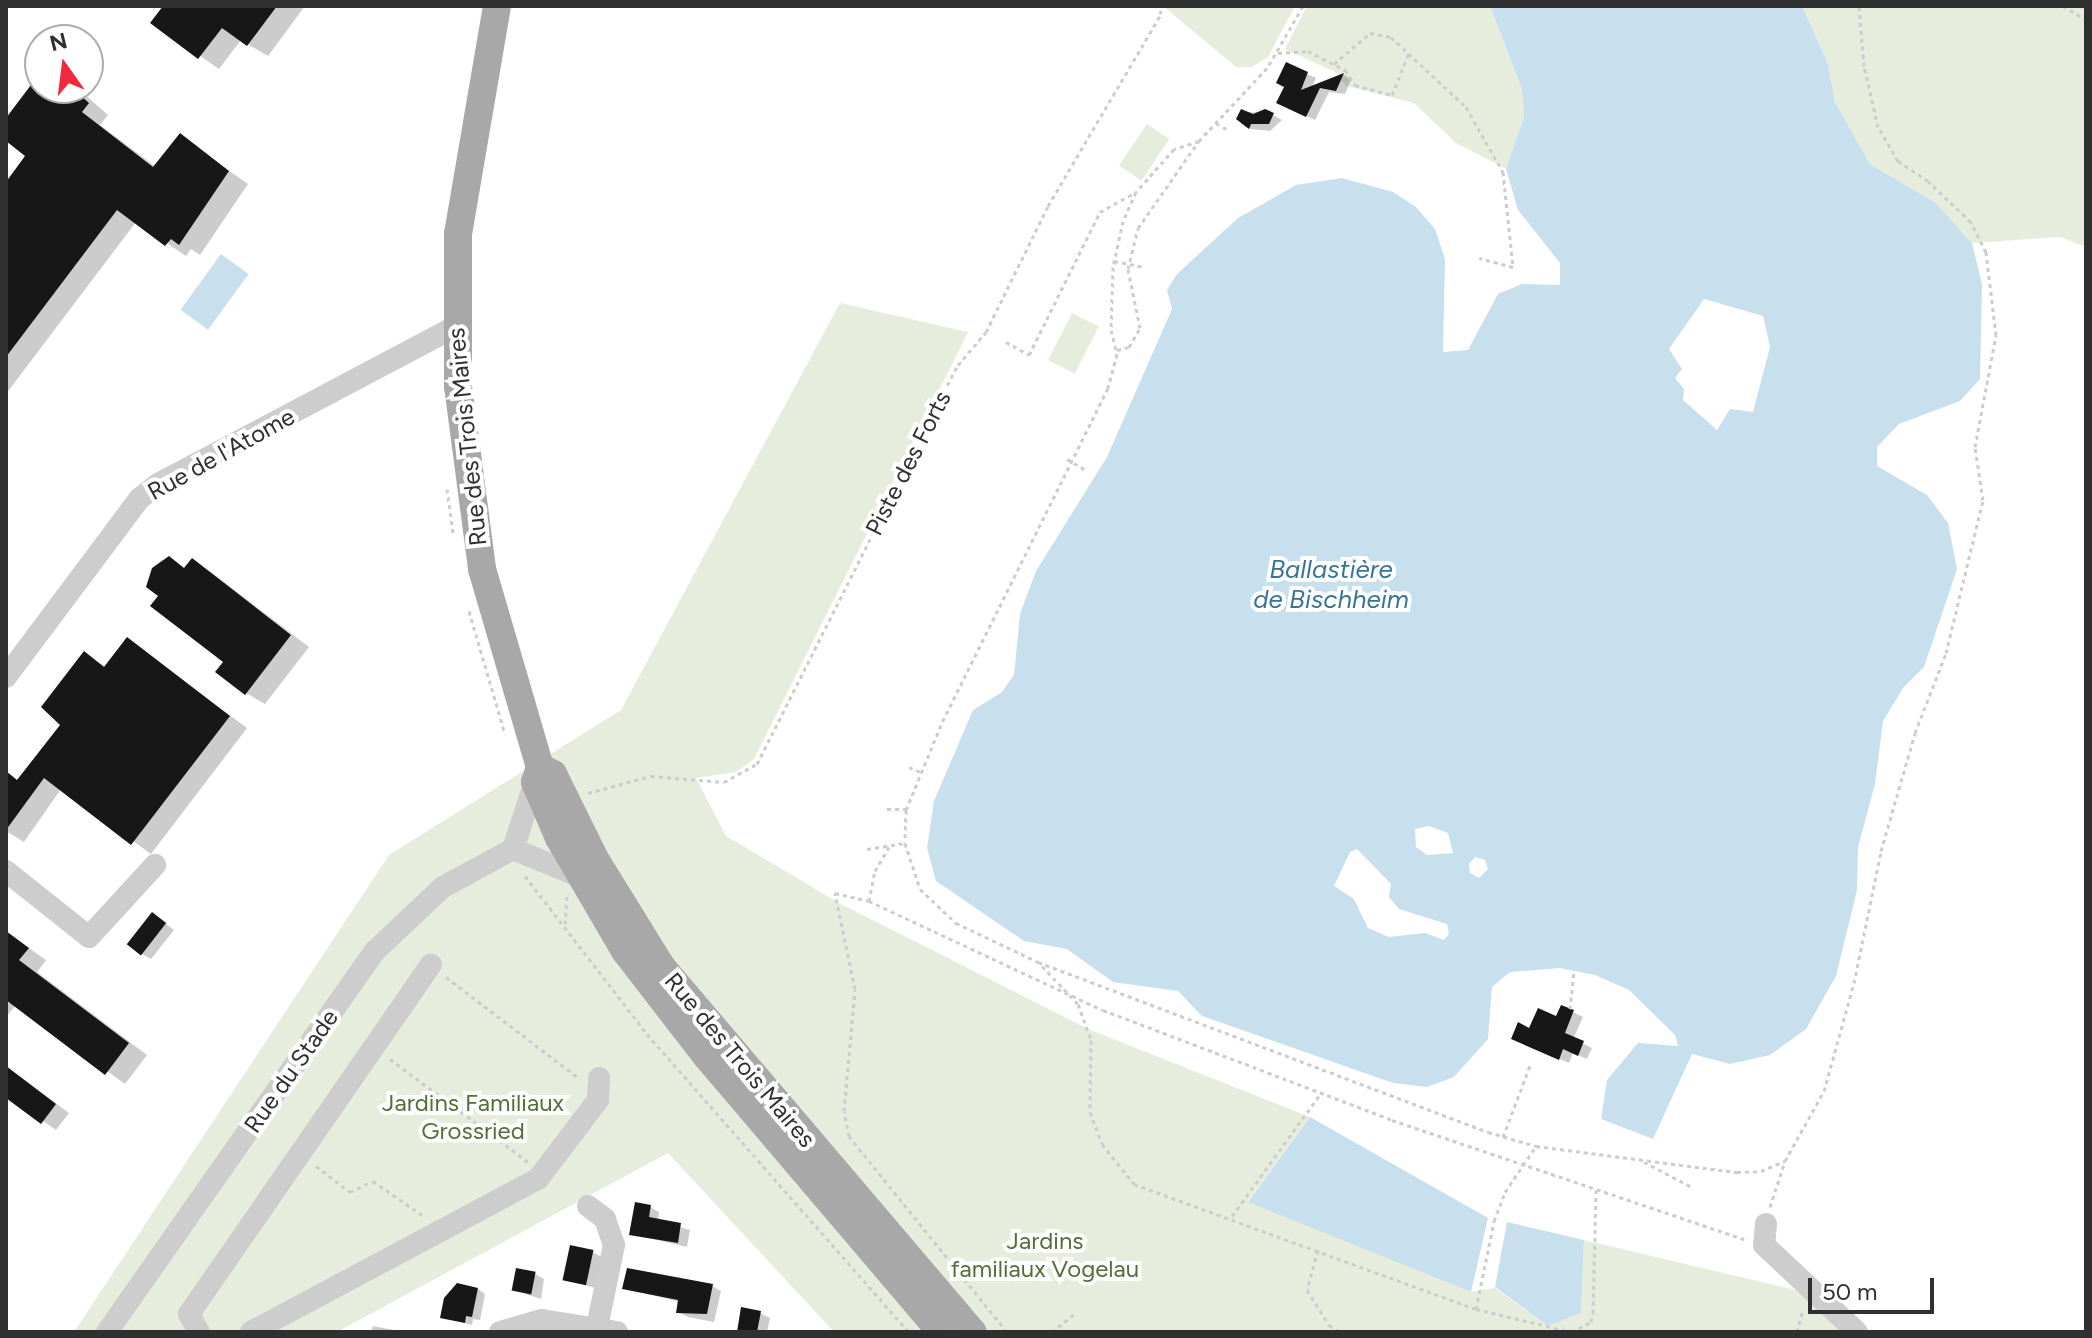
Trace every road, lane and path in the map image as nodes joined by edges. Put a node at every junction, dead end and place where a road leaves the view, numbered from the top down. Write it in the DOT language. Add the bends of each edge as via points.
graph roads {
  1 [pos="497,6"];
  2 [pos="1159,6"];
  3 [pos="1303,6"];
  4 [pos="1859,6"];
  5 [pos="2063,6"];
  6 [pos="2086,20"];
  7 [pos="1410,50"];
  8 [pos="1278,53"];
  9 [pos="1334,64"];
  10 [pos="1216,123"];
  11 [pos="1228,130"];
  12 [pos="1199,141"];
  13 [pos="1136,192"];
  14 [pos="1479,258"];
  15 [pos="1114,261"];
  16 [pos="1129,264"];
  17 [pos="1144,267"];
  18 [pos="455,327"];
  19 [pos="1006,342"];
  20 [pos="1117,350"];
  21 [pos="1070,460"];
  22 [pos="1088,471"];
  23 [pos="1027,539"];
  24 [pos="1032,542"];
  25 [pos="1007,576"];
  26 [pos="1013,579"];
  27 [pos="988,613"];
  28 [pos="995,617"];
  29 [pos="968,652"];
  30 [pos="976,655"];
  31 [pos="6,677"];
  32 [pos="948,691"];
  33 [pos="956,694"];
  34 [pos="928,731"];
  35 [pos="937,735"];
  36 [pos="909,767"];
  37 [pos="921,772"];
  38 [pos="538,774"];
  39 [pos="887,809"];
  40 [pos="907,809"];
  41 [pos="568,818"];
  42 [pos="905,843"];
  43 [pos="890,845"];
  44 [pos="867,849"];
  45 [pos="518,854"];
  46 [pos="155,865"];
  47 [pos="6,871"];
  48 [pos="576,881"];
  49 [pos="869,901"];
  50 [pos="566,928"];
  51 [pos="1038,962"];
  52 [pos="431,965"];
  53 [pos="1574,971"];
  54 [pos="1068,993"];
  55 [pos="1570,1009"];
  56 [pos="375,1047"];
  57 [pos="1531,1063"];
  58 [pos="598,1085"];
  59 [pos="1321,1093"];
  60 [pos="1503,1137"];
  61 [pos="1536,1146"];
  62 [pos="300,1153"];
  63 [pos="1641,1160"];
  64 [pos="1785,1161"];
  65 [pos="1523,1165"];
  66 [pos="542,1173"];
  67 [pos="1694,1188"];
  68 [pos="1596,1190"];
  69 [pos="588,1206"];
  70 [pos="1232,1217"];
  71 [pos="437,1232"];
  72 [pos="1765,1234"];
  73 [pos="1318,1249"];
  74 [pos="1814,1292"];
  75 [pos="1476,1309"];
  76 [pos="1077,1312"];
  77 [pos="194,1323"];
  78 [pos="603,1331"];
  79 [pos="107,1332"];
  80 [pos="175,1332"];
  81 [pos="251,1332"];
  82 [pos="500,1332"];
  83 [pos="909,1332"];
  84 [pos="941,1332"];
  85 [pos="973,1332"];
  86 [pos="1007,1332"];
  87 [pos="1052,1332"];
  88 [pos="1340,1332"];
  89 [pos="1572,1332"];
  90 [pos="1797,1332"];
  91 [pos="1857,1332"];
  1 -- 18 [label="main road, Rue des Trois Maires" via="466,171"];
  2 -- 41 [label="path, Piste des Forts" via="1161,14 1048,206 986,332 958,365 757,764 724,782 651,776 593,796"];
  3 -- 8 [label="path"];
  4 -- 64 [label="path" via="1864,66 1878,127 1898,161 1971,222 1986,252 1996,335 1975,447 1983,500 1946,653 1915,733 1884,839 1854,983 1824,1091"];
  5 -- 6 [label="path"];
  7 -- 9 [label="path" via="1391,37 1370,33"];
  7 -- 9 [label="path" via="1392,95 1355,85"];
  7 -- 14 [label="path" via="1466,107 1503,172 1513,267"];
  8 -- 9 [label="path" via="1308,51"];
  8 -- 10 [label="path"];
  10 -- 11 [label="path"];
  10 -- 12 [label="path"];
  12 -- 13 [label="path" via="1174,149"];
  12 -- 16 [label="path" via="1145,213"];
  13 -- 15 [label="path"];
  13 -- 19 [label="path" via="1100,212 1029,355"];
  15 -- 16 [label="path"];
  15 -- 20 [label="path" via="1111,330"];
  16 -- 17 [label="path"];
  16 -- 20 [label="path" via="1140,328 1129,347"];
  18 -- 31 [label="street, Rue de l'Atome" via="158,484 106,541"];
  18 -- 38 [label="main road, Rue des Trois Maires" via="468,494 482,569"];
  20 -- 21 [label="path" via="1108,388"];
  21 -- 22 [label="path"];
  21 -- 24 [label="path"];
  23 -- 24 [label="path"];
  24 -- 26 [label="path"];
  25 -- 26 [label="path"];
  26 -- 28 [label="path"];
  27 -- 28 [label="path"];
  28 -- 30 [label="path"];
  29 -- 30 [label="path"];
  30 -- 33 [label="path"];
  32 -- 33 [label="path"];
  33 -- 35 [label="path"];
  34 -- 35 [label="path"];
  35 -- 37 [label="path"];
  36 -- 37 [label="path"];
  37 -- 40 [label="path"];
  38 -- 41 [label="main road, Rue des Trois Maires" via="553,774"];
  38 -- 45 [label="street"];
  39 -- 40 [label="path"];
  40 -- 42 [label="path"];
  41 -- 45 [label="street, Rue du Stade"];
  41 -- 48 [label="main road, Rue des Trois Maires"];
  41 -- 85 [label="main road, Rue des Trois Maires" via="661,966"];
  42 -- 43 [label="path"];
  42 -- 51 [label="path" via="920,889 934,908"];
  43 -- 44 [label="path"];
  43 -- 49 [label="path" via="875,871"];
  45 -- 48 [label="street"];
  45 -- 50 [label="path"];
  45 -- 79 [label="street, Rue du Stade" via="443,887 375,951"];
  46 -- 47 [label="street" via="89,937"];
  48 -- 50 [label="path"];
  48 -- 84 [label="main road, Rue des Trois Maires" via="707,1057"];
  49 -- 54 [label="path"];
  49 -- 86 [label="path" via="835,893 855,989 844,1111 849,1136"];
  50 -- 83 [label="path" via="647,1034"];
  51 -- 54 [label="path"];
  51 -- 60 [label="path"];
  52 -- 56 [label="street"];
  52 -- 58 [label="path"];
  53 -- 55 [label="path"];
  54 -- 59 [label="path"];
  54 -- 70 [label="path" via="1091,1040 1090,1112 1118,1169 1134,1184"];
  56 -- 62 [label="street"];
  56 -- 66 [label="path"];
  57 -- 60 [label="path"];
  58 -- 66 [label="street" via="598,1100"];
  59 -- 65 [label="path"];
  59 -- 70 [label="path"];
  60 -- 61 [label="path"];
  61 -- 63 [label="path"];
  61 -- 65 [label="path"];
  62 -- 71 [label="path" via="350,1192 373,1181 427,1218"];
  62 -- 77 [label="street"];
  63 -- 64 [label="path" via="1737,1172 1761,1171"];
  63 -- 67 [label="path"];
  64 -- 72 [label="path"];
  65 -- 68 [label="path"];
  65 -- 75 [label="path" via="1494,1221"];
  66 -- 71 [label="street"];
  68 -- 72 [label="path"];
  68 -- 89 [label="path" via="1591,1322"];
  69 -- 78 [label="street" via="605,1219 614,1245"];
  70 -- 73 [label="path"];
  71 -- 81 [label="street"];
  72 -- 74 [label="street"];
  73 -- 75 [label="path"];
  73 -- 88 [label="path" via="1307,1290 1329,1325"];
  74 -- 90 [label="path" via="1806,1300"];
  74 -- 91 [label="street"];
  75 -- 89 [label="path"];
  76 -- 87 [label="path"];
  77 -- 80 [label="street"];
  78 -- 82 [label="street" via="542,1320"];
}
